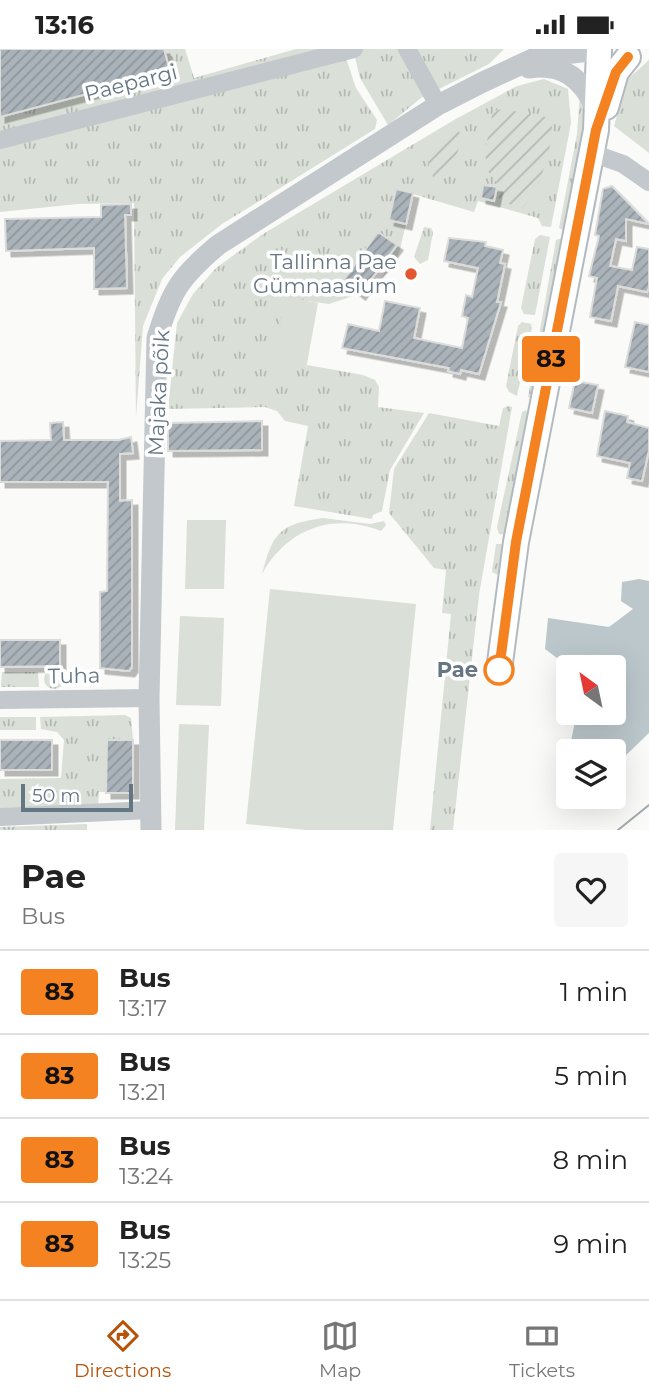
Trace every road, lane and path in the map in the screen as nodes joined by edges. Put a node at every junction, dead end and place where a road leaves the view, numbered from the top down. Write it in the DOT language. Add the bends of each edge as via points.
graph roads {
  1 [pos="354,49"];
  2 [pos="407,49"];
  3 [pos="530,49"];
  4 [pos="599,50"];
  5 [pos="634,53"];
  6 [pos="513,70"];
  7 [pos="483,82"];
  8 [pos="438,105"];
  9 [pos="595,130"];
  10 [pos="0,140"];
  11 [pos="649,182"];
  12 [pos="499,670"];
  13 [pos="149,698"];
  14 [pos="0,700"];
  15 [pos="0,817"];
  16 [pos="151,820"];
  17 [pos="100,822"];
  1 -- 10 [label="street, Paepargi"];
  2 -- 8 [label="street"];
  3 -- 7 [label="street, Majaka põik"];
  4 -- 5 [label="main road" via="615,58"];
  4 -- 6 [label="street, Majaka põik" via="537,57"];
  4 -- 9 [label="main road"];
  5 -- 9 [label="main road" via="616,72"];
  6 -- 7 [label="street, Majaka põik"];
  6 -- 9 [label="street" via="538,66 569,73 588,90"];
  7 -- 8 [label="street, Majaka põik"];
  8 -- 13 [label="street, Majaka põik" via="218,245 194,265 169,299 158,338"];
  9 -- 11 [label="street" via="623,165"];
  9 -- 12 [label="main road" via="516,542"];
  13 -- 14 [label="street, Tuha"];
  13 -- 16 [label="street, Majaka põik"];
  15 -- 17 [label="street"];
  16 -- 17 [label="street"];
}
